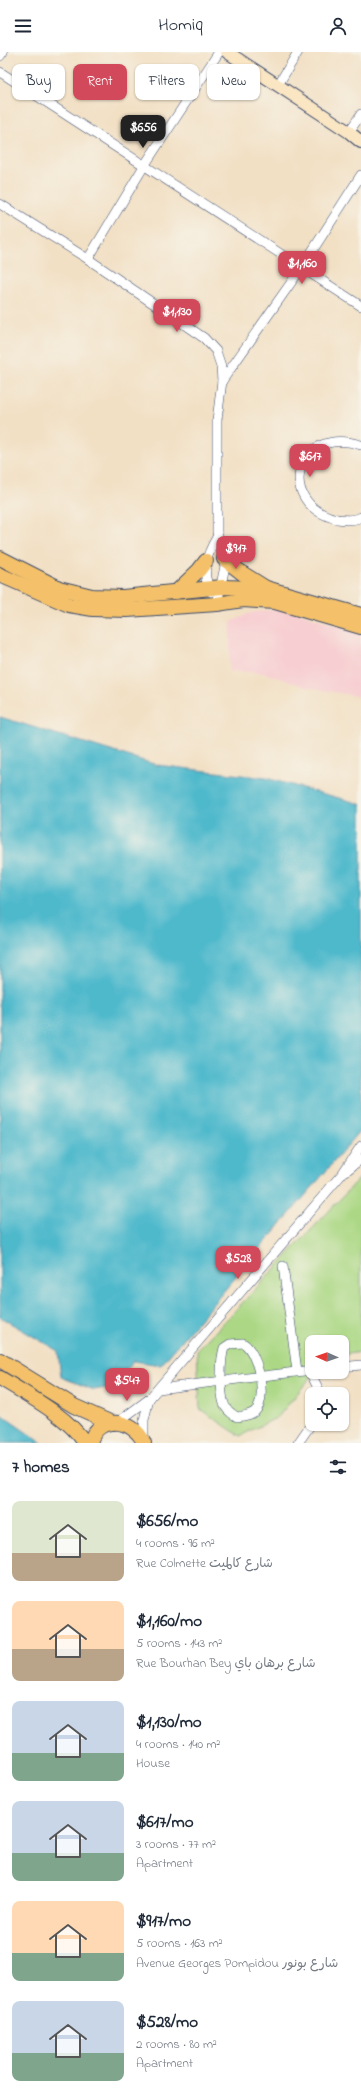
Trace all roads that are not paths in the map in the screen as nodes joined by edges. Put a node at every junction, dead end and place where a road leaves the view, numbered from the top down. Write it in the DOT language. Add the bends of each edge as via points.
graph roads {
  1 [pos="3,52"];
  2 [pos="220,52"];
  3 [pos="227,52"];
  4 [pos="298,52"];
  5 [pos="0,56"];
  6 [pos="0,72"];
  7 [pos="278,85"];
  8 [pos="361,114"];
  9 [pos="357,137"];
  10 [pos="144,166"];
  11 [pos="361,175"];
  12 [pos="0,204"];
  13 [pos="88,259"];
  14 [pos="302,267"];
  15 [pos="361,306"];
  16 [pos="222,381"];
  17 [pos="361,445"];
  18 [pos="361,517"];
  19 [pos="217,537"];
  20 [pos="0,558"];
  21 [pos="224,559"];
  22 [pos="206,561"];
  23 [pos="0,574"];
  24 [pos="215,587"];
  25 [pos="266,588"];
  26 [pos="72,592"];
  27 [pos="176,592"];
  28 [pos="217,604"];
  29 [pos="68,605"];
  30 [pos="361,615"];
  31 [pos="361,627"];
  32 [pos="361,1146"];
  33 [pos="361,1159"];
  34 [pos="342,1174"];
  35 [pos="283,1266"];
  36 [pos="0,1360"];
  37 [pos="361,1365"];
  38 [pos="349,1366"];
  39 [pos="305,1371"];
  40 [pos="297,1372"];
  41 [pos="260,1375"];
  42 [pos="0,1378"];
  43 [pos="222,1380"];
  44 [pos="158,1389"];
  45 [pos="149,1399"];
  46 [pos="115,1422"];
  47 [pos="307,1431"];
  48 [pos="85,1443"];
  49 [pos="90,1443"];
  50 [pos="144,1443"];
  51 [pos="298,1443"];
  1 -- 5 [label="street"];
  2 -- 10 [label="street"];
  3 -- 7 [label="main road"];
  4 -- 7 [label="street"];
  6 -- 10 [label="street"];
  7 -- 9 [label="main road"];
  8 -- 9 [label="street"];
  10 -- 13 [label="street"];
  10 -- 14 [label="street"];
  11 -- 14 [label="street"];
  12 -- 13 [label="street"];
  13 -- 16 [label="street" via="204,338 216,351"];
  14 -- 15 [label="street"];
  14 -- 16 [label="street"];
  16 -- 19 [label="street" via="217,420"];
  17 -- 18 [label="street" via="343,441 321,445 303,459 299,470 300,486 306,499 317,511 345,520"];
  19 -- 21 [label="street"];
  19 -- 22 [label="street"];
  20 -- 26 [label="main road"];
  21 -- 24 [label="street" via="225,574"];
  21 -- 25 [label="main road"];
  22 -- 24 [label="street" via="206,580"];
  22 -- 27 [label="main road"];
  23 -- 29 [label="main road"];
  24 -- 25 [label="main road"];
  24 -- 27 [label="main road"];
  24 -- 28 [label="street"];
  25 -- 30 [label="main road"];
  26 -- 27 [label="main road" via="92,596 123,597"];
  26 -- 29 [label="main road"];
  28 -- 29 [label="main road" via="127,610 92,610"];
  28 -- 31 [label="main road" via="243,600 275,602"];
  32 -- 34 [label="street"];
  33 -- 34 [label="street"];
  34 -- 44 [label="street"];
  35 -- 40 [label="street"];
  36 -- 46 [label="main road" via="74,1406"];
  37 -- 38 [label="street"];
  39 -- 40 [label="street"];
  40 -- 41 [label="street"];
  41 -- 43 [label="street"];
  41 -- 43 [label="street" via="254,1354 249,1347 243,1343 230,1344 224,1348 221,1357"];
  41 -- 43 [label="street" via="258,1409 250,1415 237,1417 224,1405"];
  42 -- 48 [label="main road" via="63,1420"];
  43 -- 44 [label="street"];
  44 -- 45 [label="street"];
  45 -- 46 [label="street"];
  45 -- 50 [label="street" via="144,1420"];
  46 -- 49 [label="main road" via="103,1426"];
  46 -- 50 [label="main road" via="127,1424 135,1429"];
  47 -- 51 [label="street"];
}
